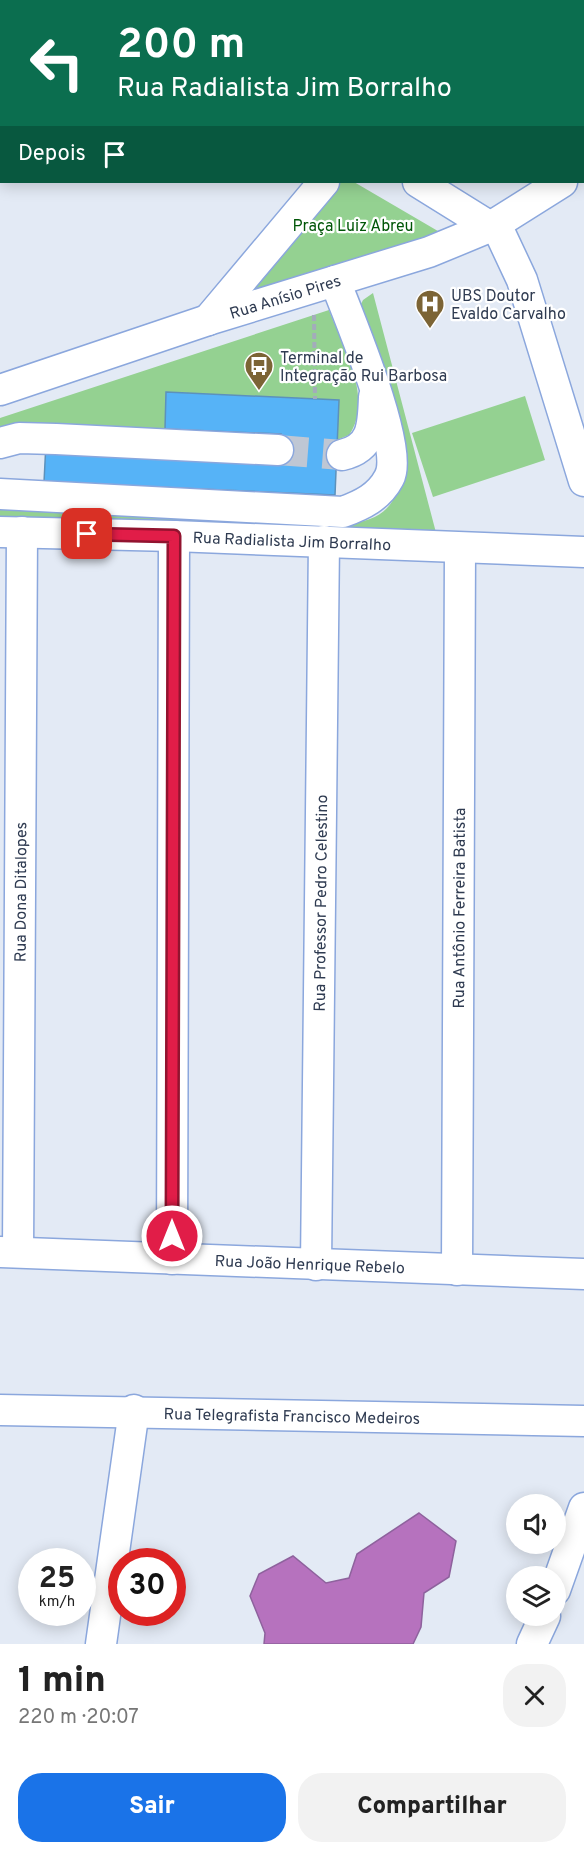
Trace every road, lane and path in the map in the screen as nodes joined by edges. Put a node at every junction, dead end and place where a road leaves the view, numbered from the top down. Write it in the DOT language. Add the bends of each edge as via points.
graph roads {
  1 [pos="323,183"];
  2 [pos="420,183"];
  3 [pos="560,183"];
  4 [pos="492,226"];
  5 [pos="325,284"];
  6 [pos="208,320"];
  7 [pos="0,390"];
  8 [pos="374,390"];
  9 [pos="315,399"];
  10 [pos="0,443"];
  11 [pos="278,450"];
  12 [pos="342,455"];
  13 [pos="584,481"];
  14 [pos="0,494"];
  15 [pos="11,532"];
  16 [pos="174,536"];
  17 [pos="324,541"];
  18 [pos="460,548"];
  19 [pos="584,552"];
  20 [pos="9,1252"];
  21 [pos="172,1259"];
  22 [pos="316,1265"];
  23 [pos="457,1270"];
  24 [pos="584,1274"];
  25 [pos="0,1410"];
  26 [pos="134,1410"];
  27 [pos="584,1421"];
  28 [pos="584,1508"];
  29 [pos="563,1566"];
  30 [pos="540,1626"];
  31 [pos="101,1644"];
  32 [pos="532,1644"];
  1 -- 6 [label="street"];
  2 -- 4 [label="street"];
  3 -- 4 [label="street, Rua Anísio Pires"];
  4 -- 5 [label="street, Rua Anísio Pires" via="429,252"];
  4 -- 13 [label="street" via="500,233 522,280"];
  5 -- 6 [label="street, Rua Anísio Pires"];
  5 -- 8 [label="street" via="367,364"];
  5 -- 9 [label="path"];
  6 -- 7 [label="street, Rua Anísio Pires"];
  8 -- 12 [label="street" via="374,414 367,441 356,452"];
  8 -- 14 [label="street" via="389,433 391,476 378,494 343,512"];
  10 -- 11 [label="street" via="20,438 56,438"];
  15 -- 16 [label="street, Rua Radialista Jim Borralho"];
  15 -- 20 [label="street, Rua Dona Ditalopes"];
  16 -- 17 [label="street, Rua Radialista Jim Borralho"];
  16 -- 21 [label="street"];
  17 -- 18 [label="street, Rua Radialista Jim Borralho"];
  17 -- 22 [label="street, Rua Professor Pedro Celestino"];
  18 -- 19 [label="street, Rua Radialista Jim Borralho"];
  18 -- 23 [label="street, Rua Antônio Ferreira Batista"];
  20 -- 21 [label="street, Rua João Henrique Rebelo"];
  21 -- 22 [label="street, Rua João Henrique Rebelo"];
  22 -- 23 [label="street, Rua João Henrique Rebelo"];
  23 -- 24 [label="street, Rua João Henrique Rebelo"];
  25 -- 26 [label="street, Rua Telegrafista Francisco Medeiros"];
  26 -- 27 [label="street, Rua Telegrafista Francisco Medeiros"];
  26 -- 31 [label="street"];
  28 -- 29 [label="street"];
  30 -- 32 [label="street"];
}
